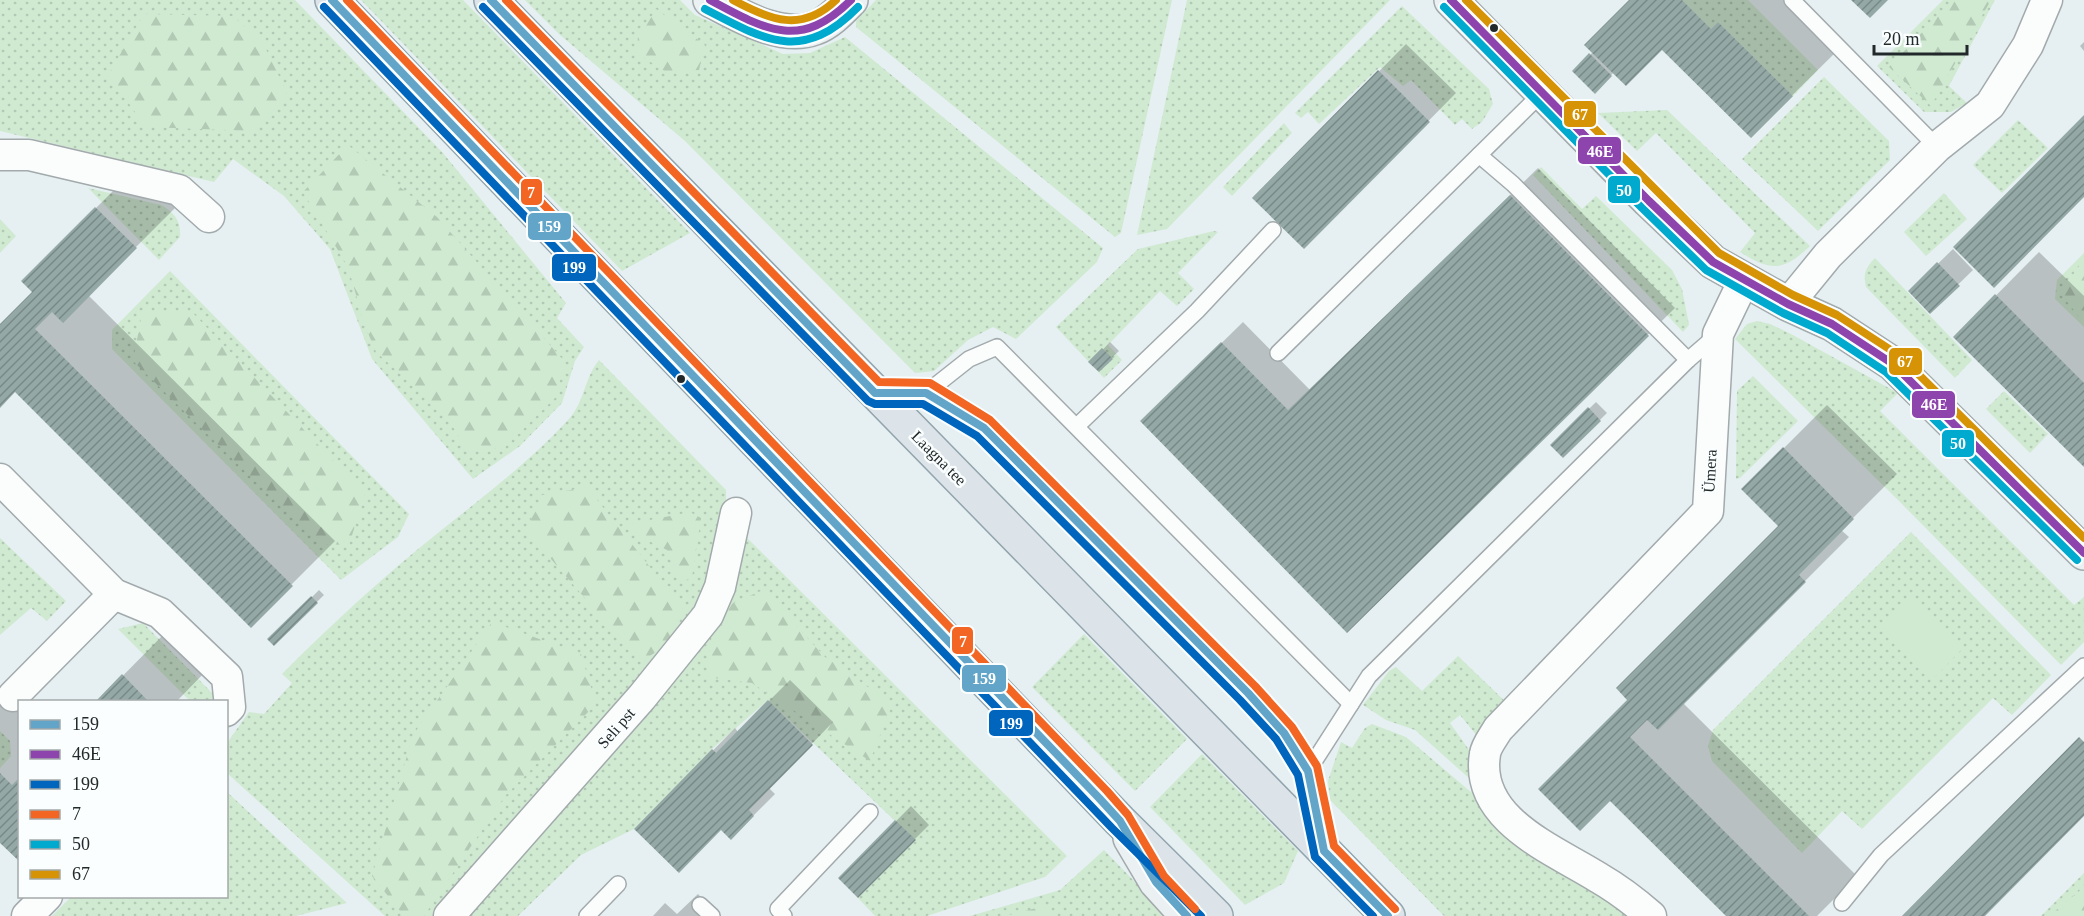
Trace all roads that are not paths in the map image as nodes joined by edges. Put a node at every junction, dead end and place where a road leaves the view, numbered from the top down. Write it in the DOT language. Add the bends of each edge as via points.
graph roads {
  1 [pos="332,0"];
  2 [pos="491,0"];
  3 [pos="710,0"];
  4 [pos="852,0"];
  5 [pos="1451,0"];
  6 [pos="1792,0"];
  7 [pos="2047,0"];
  8 [pos="1542,93"];
  9 [pos="1937,147"];
  10 [pos="0,155"];
  11 [pos="1479,155"];
  12 [pos="209,217"];
  13 [pos="1273,230"];
  14 [pos="1744,280"];
  15 [pos="1788,304"];
  16 [pos="1718,334"];
  17 [pos="1278,353"];
  18 [pos="1688,360"];
  19 [pos="875,393"];
  20 [pos="926,393"];
  21 [pos="1077,426"];
  22 [pos="0,479"];
  23 [pos="736,513"];
  24 [pos="2084,554"];
  25 [pos="114,594"];
  26 [pos="2084,666"];
  27 [pos="13,696"];
  28 [pos="1351,704"];
  29 [pos="228,708"];
  30 [pos="1308,771"];
  31 [pos="870,812"];
  32 [pos="1120,821"];
  33 [pos="1324,851"];
  34 [pos="618,884"];
  35 [pos="45,898"];
  36 [pos="1842,903"];
  37 [pos="700,905"];
  38 [pos="778,914"];
  39 [pos="27,916"];
  40 [pos="449,916"];
  41 [pos="587,916"];
  42 [pos="712,916"];
  43 [pos="1187,916"];
  44 [pos="1216,916"];
  45 [pos="1388,916"];
  46 [pos="1651,916"];
  1 -- 32 [label="main road"];
  2 -- 19 [label="main road, Laagna tee"];
  3 -- 4 [label="street" via="765,25 792,31 814,28 833,18"];
  5 -- 8 [label="street"];
  6 -- 9 [label="lane"];
  7 -- 9 [label="street" via="2028,45 1990,105"];
  8 -- 11 [label="lane"];
  8 -- 14 [label="street" via="1713,262"];
  9 -- 15 [label="street" via="1828,255"];
  10 -- 12 [label="street" via="29,155 179,190"];
  11 -- 17 [label="lane"];
  11 -- 18 [label="lane" via="1513,184"];
  13 -- 21 [label="lane" via="1197,312"];
  14 -- 15 [label="street"];
  14 -- 16 [label="street, Ümera"];
  15 -- 24 [label="street" via="1832,324 1893,364"];
  16 -- 18 [label="lane"];
  16 -- 46 [label="street, Ümera" via="1708,511 1497,729 1485,753 1487,789 1504,813 1531,838 1598,877"];
  18 -- 28 [label="lane" via="1402,642 1369,676"];
  19 -- 20 [label="lane"];
  19 -- 33 [label="main road, Laagna tee"];
  20 -- 21 [label="lane" via="969,359 997,347"];
  20 -- 30 [label="lane" via="984,428 1041,483 1248,693 1284,733"];
  21 -- 28 [label="lane"];
  22 -- 25 [label="street"];
  23 -- 40 [label="street, Seli pst" via="720,587 708,615 642,697"];
  25 -- 27 [label="street"];
  25 -- 29 [label="street" via="160,613 227,677"];
  26 -- 36 [label="lane" via="1881,855"];
  28 -- 30 [label="lane"];
  30 -- 33 [label="lane"];
  31 -- 38 [label="lane"];
  32 -- 43 [label="street" via="1156,882"];
  32 -- 44 [label="main road"];
  33 -- 45 [label="main road, Laagna tee"];
  34 -- 41 [label="lane"];
  35 -- 39 [label="street"];
  37 -- 42 [label="lane"];
}
